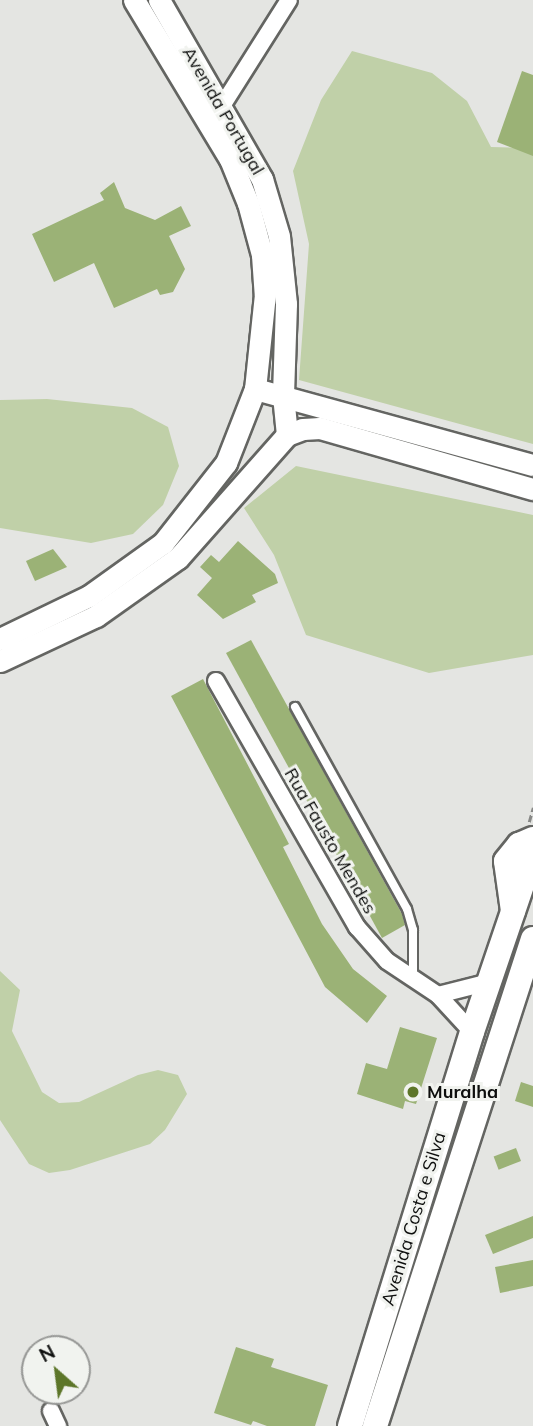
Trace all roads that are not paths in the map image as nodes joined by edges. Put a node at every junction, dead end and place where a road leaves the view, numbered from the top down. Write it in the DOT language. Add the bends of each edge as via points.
graph roads {
  1 [pos="134,0"];
  2 [pos="159,0"];
  3 [pos="289,0"];
  4 [pos="222,106"];
  5 [pos="255,388"];
  6 [pos="283,395"];
  7 [pos="287,435"];
  8 [pos="533,464"];
  9 [pos="533,489"];
  10 [pos="171,551"];
  11 [pos="36,634"];
  12 [pos="0,639"];
  13 [pos="0,661"];
  14 [pos="216,681"];
  15 [pos="295,707"];
  16 [pos="533,839"];
  17 [pos="533,853"];
  18 [pos="513,914"];
  19 [pos="533,939"];
  20 [pos="526,977"];
  21 [pos="413,978"];
  22 [pos="489,982"];
  23 [pos="438,995"];
  24 [pos="472,1032"];
  25 [pos="51,1411"];
  26 [pos="58,1426"];
  27 [pos="350,1426"];
  28 [pos="375,1426"];
  1 -- 5 [label="main road, Avenida Portugal" via="230,159 248,203 262,255 265,294"];
  2 -- 4 [label="main road, Avenida Portugal"];
  3 -- 4 [label="street"];
  4 -- 6 [label="main road, Avenida Portugal" via="262,179 279,236 286,304"];
  5 -- 6 [label="main road"];
  5 -- 10 [label="main road, Avenida Portugal" via="226,463"];
  6 -- 7 [label="main road, Avenida Portugal"];
  6 -- 8 [label="main road"];
  7 -- 9 [label="main road" via="320,428"];
  7 -- 10 [label="main road"];
  10 -- 11 [label="main road" via="111,583"];
  11 -- 12 [label="main road"];
  11 -- 13 [label="main road"];
  14 -- 21 [label="street, Rua Fausto Mendes" via="356,927 387,961"];
  15 -- 21 [label="lane" via="407,909 413,930"];
  16 -- 18 [label="main road" via="519,845 506,861"];
  17 -- 18 [label="main road, Avenida Costa e Silva"];
  18 -- 22 [label="main road, Avenida Costa e Silva"];
  19 -- 20 [label="main road, Avenida Costa e Silva"];
  20 -- 28 [label="main road, Avenida Costa e Silva"];
  21 -- 23 [label="street, Rua Fausto Mendes"];
  22 -- 23 [label="street"];
  22 -- 24 [label="main road, Avenida Costa e Silva"];
  23 -- 24 [label="street, Rua Fausto Mendes"];
  24 -- 27 [label="main road, Avenida Costa e Silva"];
  25 -- 26 [label="street"];
}
